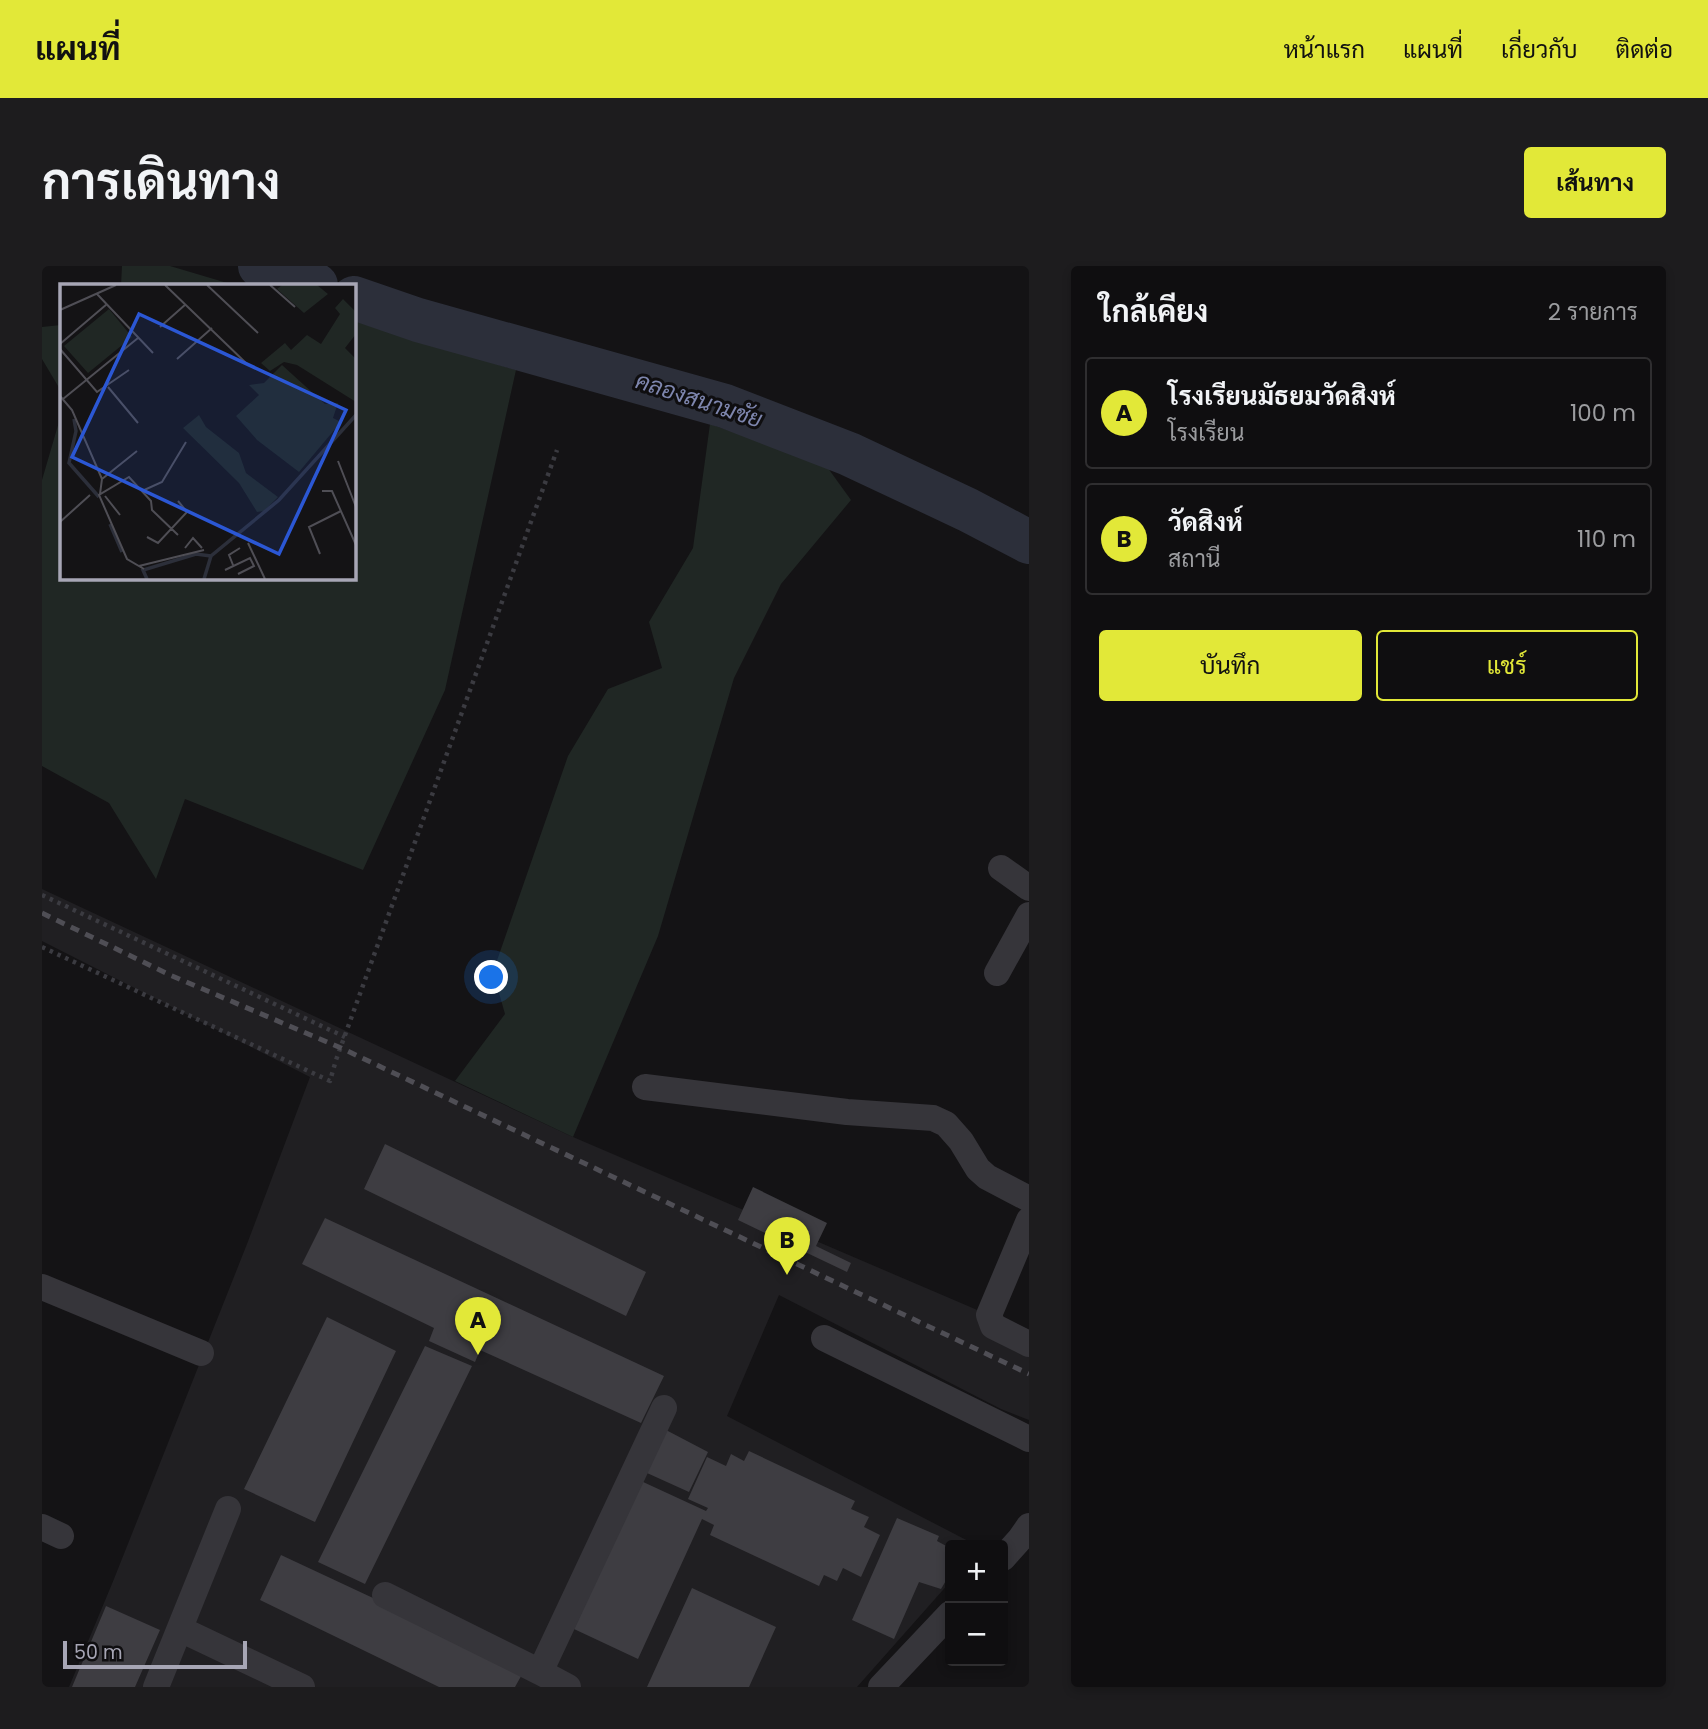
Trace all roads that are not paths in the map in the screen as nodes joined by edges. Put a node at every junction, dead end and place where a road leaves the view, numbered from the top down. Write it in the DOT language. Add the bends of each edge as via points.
graph roads {
  1 [pos="1001,868"];
  2 [pos="1029,888"];
  3 [pos="1029,915"];
  4 [pos="997,974"];
  5 [pos="645,1087"];
  6 [pos="1029,1199"];
  7 [pos="1029,1220"];
  8 [pos="42,1287"];
  9 [pos="824,1338"];
  10 [pos="1029,1344"];
  11 [pos="201,1353"];
  12 [pos="664,1408"];
  13 [pos="1029,1439"];
  14 [pos="228,1509"];
  15 [pos="1029,1526"];
  16 [pos="1008,1552"];
  17 [pos="386,1595"];
  18 [pos="945,1619"];
  19 [pos="180,1629"];
  20 [pos="540,1672"];
  21 [pos="156,1687"];
  22 [pos="302,1687"];
  23 [pos="568,1687"];
  24 [pos="881,1687"];
  1 -- 2 [label="street"];
  3 -- 4 [label="street"];
  5 -- 6 [label="street" via="933,1118 946,1124 987,1177"];
  7 -- 10 [label="street" via="989,1315 993,1326"];
  8 -- 11 [label="street"];
  9 -- 13 [label="street"];
  12 -- 20 [label="street"];
  14 -- 19 [label="street"];
  15 -- 16 [label="street"];
  17 -- 20 [label="street"];
  18 -- 24 [label="street"];
  19 -- 21 [label="street"];
  19 -- 22 [label="street"];
  20 -- 23 [label="street"];
}
